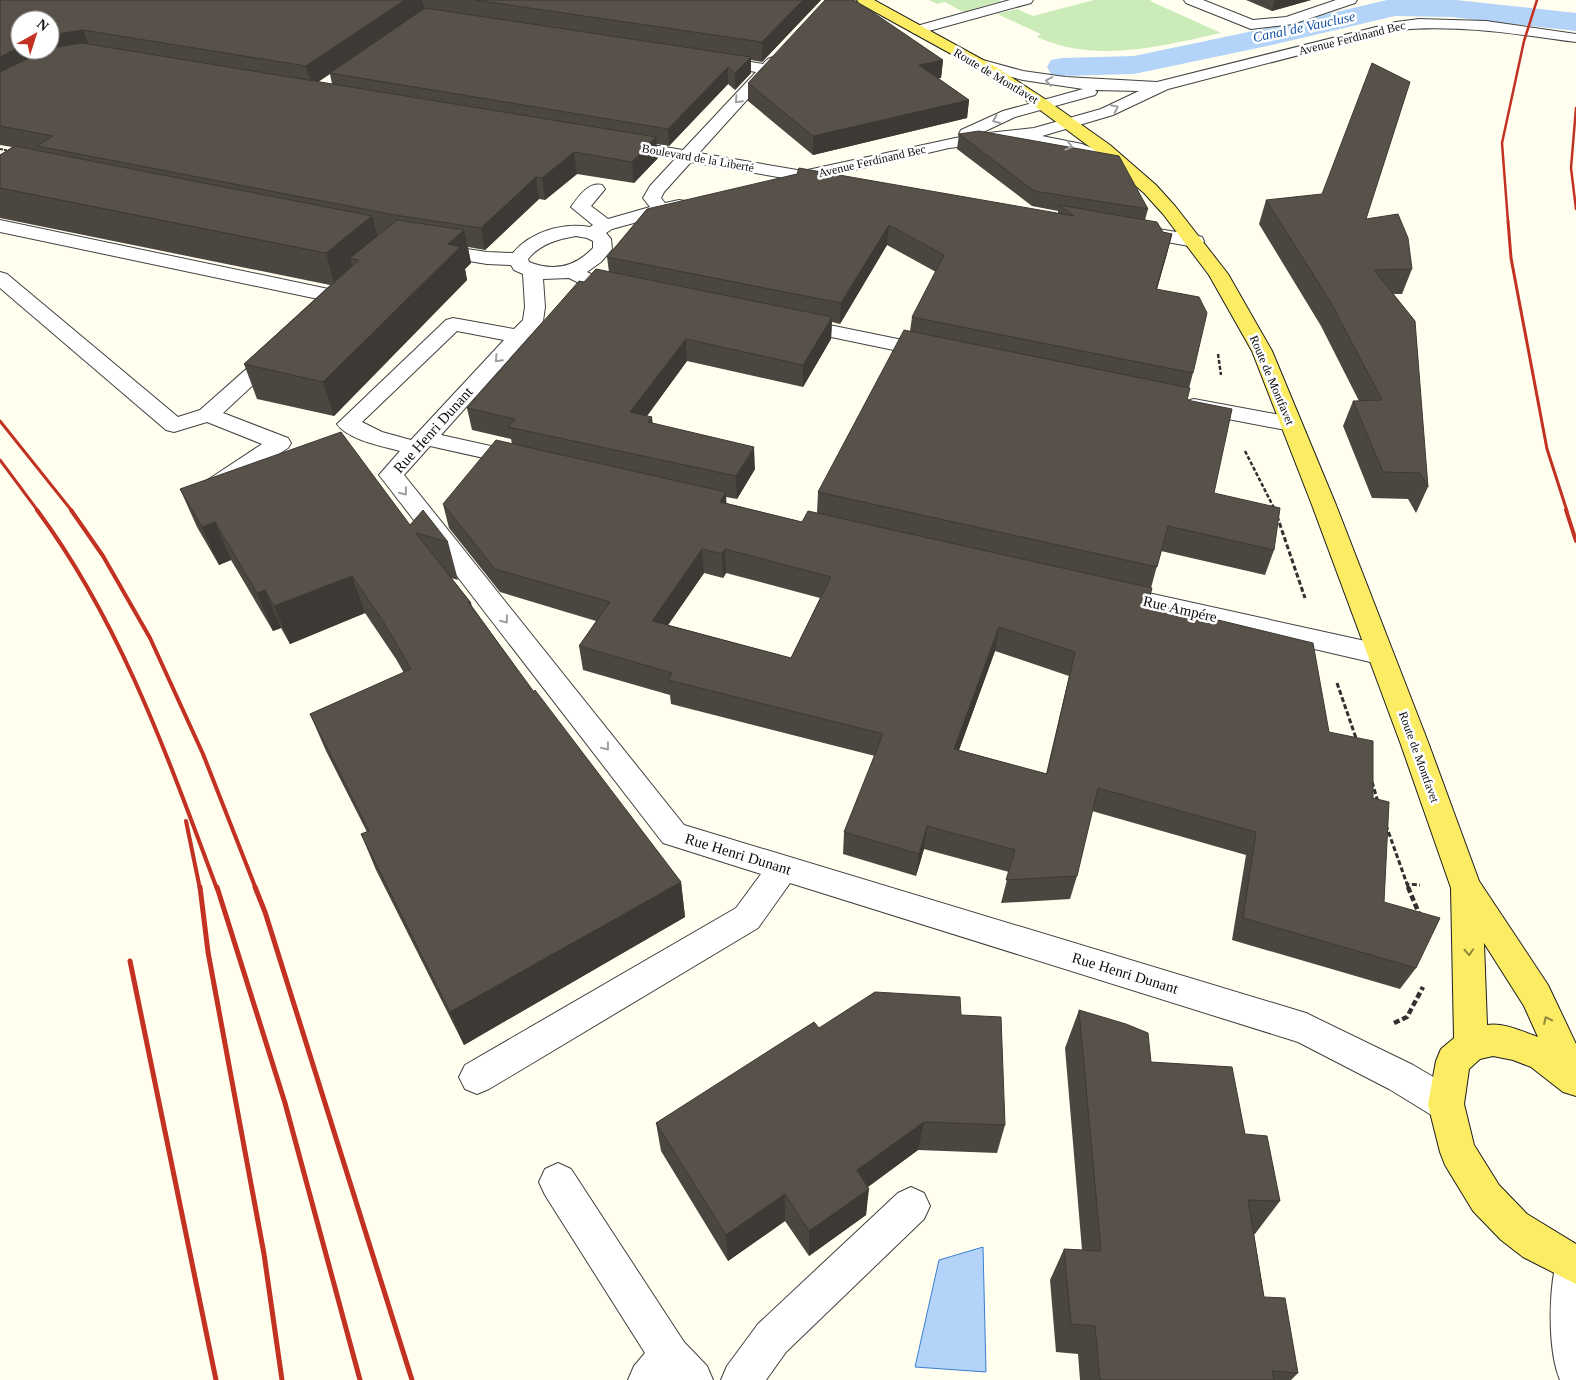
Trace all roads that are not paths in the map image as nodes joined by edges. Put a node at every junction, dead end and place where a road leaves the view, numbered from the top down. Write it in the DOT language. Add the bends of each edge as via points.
graph roads {
  1 [pos="864,0"];
  2 [pos="1026,0"];
  3 [pos="1191,0"];
  4 [pos="1350,0"];
  5 [pos="918,30"];
  6 [pos="1576,38"];
  7 [pos="786,48"];
  8 [pos="699,59"];
  9 [pos="978,64"];
  10 [pos="767,69"];
  11 [pos="1162,86"];
  12 [pos="1115,87"];
  13 [pos="1042,104"];
  14 [pos="1069,123"];
  15 [pos="1004,137"];
  16 [pos="607,143"];
  17 [pos="949,143"];
  18 [pos="685,156"];
  19 [pos="1126,169"];
  20 [pos="805,176"];
  21 [pos="845,183"];
  22 [pos="760,186"];
  23 [pos="596,189"];
  24 [pos="696,201"];
  25 [pos="661,210"];
  26 [pos="0,226"];
  27 [pos="599,229"];
  28 [pos="1119,229"];
  29 [pos="1195,241"];
  30 [pos="413,247"];
  31 [pos="526,266"];
  32 [pos="573,272"];
  33 [pos="0,278"];
  34 [pos="642,292"];
  35 [pos="778,320"];
  36 [pos="519,336"];
  37 [pos="953,356"];
  38 [pos="1177,402"];
  39 [pos="208,414"];
  40 [pos="1291,424"];
  41 [pos="420,443"];
  42 [pos="543,465"];
  43 [pos="205,492"];
  44 [pos="1086,588"];
  45 [pos="1380,654"];
  46 [pos="783,868"];
  47 [pos="1465,886"];
  48 [pos="1471,1045"];
  49 [pos="477,1077"];
  50 [pos="1576,1081"];
  51 [pos="1446,1104"];
  52 [pos="558,1182"];
  53 [pos="911,1206"];
  54 [pos="1575,1264"];
  55 [pos="1576,1370"];
  56 [pos="670,1372"];
  57 [pos="741,1380"];
  1 -- 5 [label="main road, Route de Montfavet"];
  2 -- 5 [label="street"];
  3 -- 4 [label="street" via="1251,25 1288,21"];
  5 -- 9 [label="main road, Route de Montfavet"];
  6 -- 11 [label="street, Avenue Ferdinand Bec" via="1453,22 1396,26"];
  7 -- 10 [label="street"];
  8 -- 10 [label="street"];
  12 -- 9 [label="street, one-way" via="1068,84"];
  9 -- 13 [label="main road, Route de Montfavet"];
  10 -- 18 [label="street, one-way"];
  11 -- 12 [label="street"];
  14 -- 11 [label="street, one-way" via="1108,112"];
  12 -- 13 [label="street"];
  13 -- 14 [label="main road, Route de Montfavet"];
  13 -- 17 [label="street, one-way" via="1009,114"];
  14 -- 15 [label="street" via="1035,133"];
  14 -- 19 [label="main road, Route de Montfavet"];
  15 -- 17 [label="street"];
  15 -- 19 [label="street, one-way" via="1076,148"];
  16 -- 18 [label="street, Boulevard de la Liberté"];
  17 -- 20 [label="street, Avenue Ferdinand Bec"];
  18 -- 20 [label="street, Boulevard de la Liberté"];
  18 -- 25 [label="street" via="652,198"];
  19 -- 29 [label="main road, Route de Montfavet" via="1157,196"];
  20 -- 21 [label="street, Boulevard de la Liberté"];
  20 -- 22 [label="street, Avenue Ferdinand Bec"];
  23 -- 27 [label="street" via="580,208"];
  24 -- 25 [label="street"];
  25 -- 27 [label="street"];
  26 -- 39 [label="street" via="345,291"];
  27 -- 31 [label="street" via="556,234 526,248"];
  27 -- 32 [label="street" via="603,249 586,266"];
  28 -- 29 [label="street"];
  29 -- 40 [label="main road, Route de Montfavet" via="1262,351"];
  30 -- 31 [label="street"];
  31 -- 32 [label="street" via="555,274"];
  31 -- 36 [label="street, Rue Henri Dunant" via="535,307 533,321"];
  32 -- 34 [label="street" via="588,280"];
  33 -- 39 [label="street" via="174,425"];
  35 -- 37 [label="street"];
  36 -- 41 [label="street, Rue Henri Dunant, one-way"];
  36 -- 41 [label="street" via="453,324 348,424 374,437"];
  38 -- 40 [label="street"];
  39 -- 43 [label="street" via="280,443"];
  40 -- 45 [label="main road, Route de Montfavet"];
  41 -- 42 [label="street"];
  41 -- 46 [label="street, Rue Henri Dunant, one-way" via="391,475 674,834"];
  44 -- 45 [label="street, Rue Ampére"];
  45 -- 47 [label="main road, Route de Montfavet"];
  46 -- 49 [label="street" via="747,918"];
  46 -- 51 [label="street, Rue Henri Dunant" via="1306,1028"];
  47 -- 48 [label="main road, Route de Montfavet, one-way"];
  50 -- 47 [label="main road, Route de Montfavet, one-way" via="1536,996"];
  48 -- 50 [label="main road" via="1493,1040 1514,1044 1543,1055"];
  48 -- 51 [label="main road" via="1453,1061"];
  51 -- 54 [label="main road" via="1458,1152 1486,1198 1514,1227"];
  52 -- 56 [label="street"];
  53 -- 57 [label="street" via="772,1338"];
  54 -- 55 [label="street" via="1570,1317"];
}
